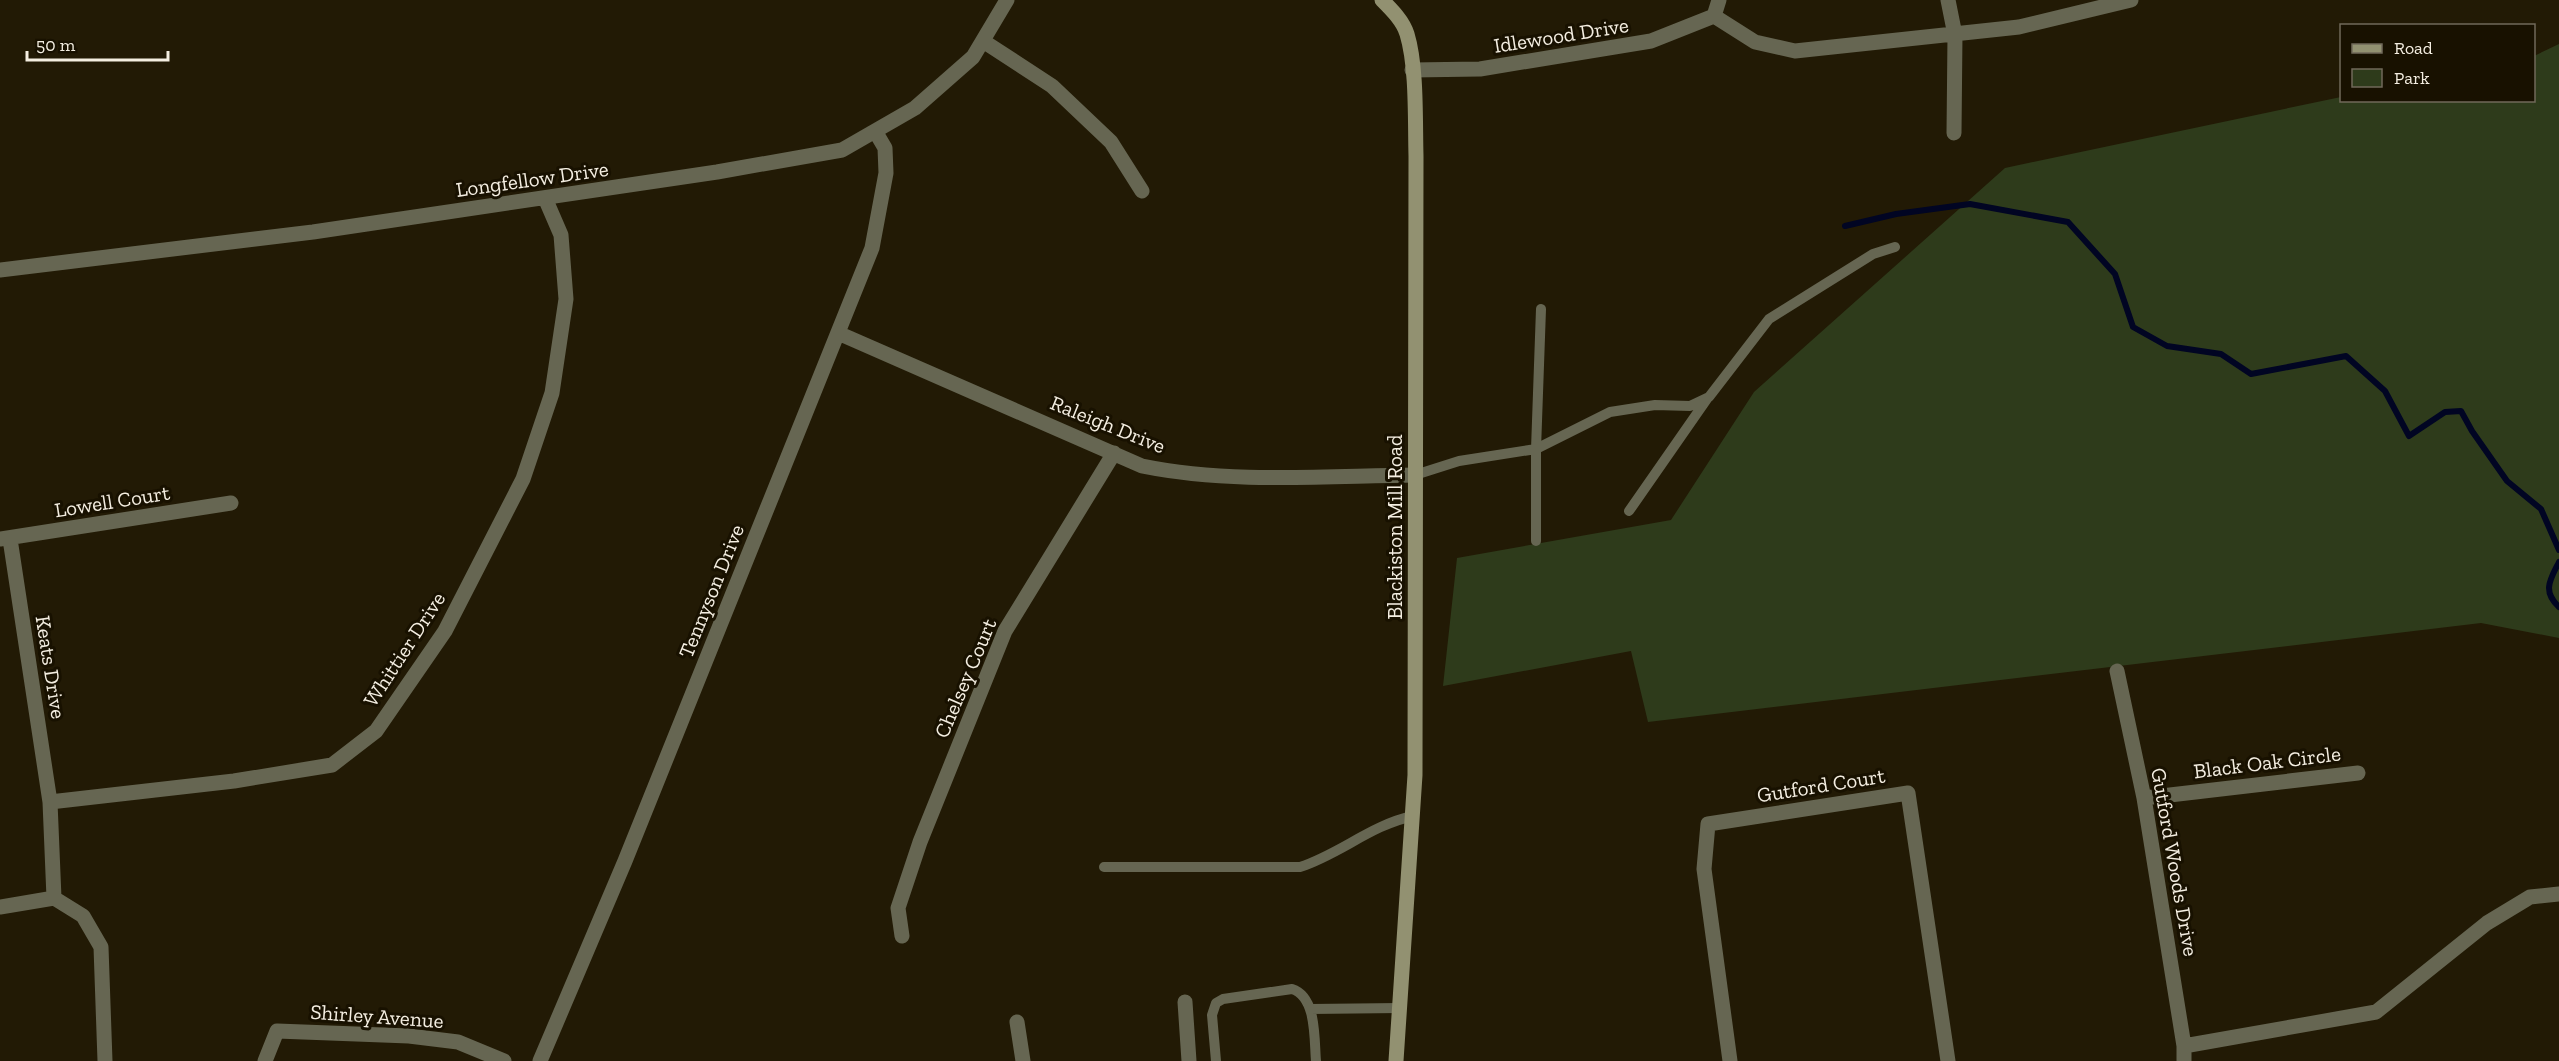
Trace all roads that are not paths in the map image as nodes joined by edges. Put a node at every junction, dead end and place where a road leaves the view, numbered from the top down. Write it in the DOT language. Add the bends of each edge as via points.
graph roads {
  1 [pos="1007,0"];
  2 [pos="1382,0"];
  3 [pos="1719,0"];
  4 [pos="1948,0"];
  5 [pos="2131,0"];
  6 [pos="1714,16"];
  7 [pos="1955,35"];
  8 [pos="983,41"];
  9 [pos="1412,70"];
  10 [pos="875,131"];
  11 [pos="1954,133"];
  12 [pos="1142,190"];
  13 [pos="545,198"];
  14 [pos="1895,247"];
  15 [pos="0,270"];
  16 [pos="1541,309"];
  17 [pos="838,333"];
  18 [pos="1708,397"];
  19 [pos="1536,449"];
  20 [pos="1114,453"];
  21 [pos="1415,475"];
  22 [pos="231,503"];
  23 [pos="1629,511"];
  24 [pos="5,539"];
  25 [pos="1536,541"];
  26 [pos="2117,671"];
  27 [pos="2358,773"];
  28 [pos="2144,798"];
  29 [pos="50,802"];
  30 [pos="1413,816"];
  31 [pos="1104,867"];
  32 [pos="2559,894"];
  33 [pos="54,898"];
  34 [pos="0,907"];
  35 [pos="902,936"];
  36 [pos="1185,1002"];
  37 [pos="1401,1008"];
  38 [pos="1310,1009"];
  39 [pos="1017,1022"];
  40 [pos="2184,1053"];
  41 [pos="105,1061"];
  42 [pos="265,1061"];
  43 [pos="504,1061"];
  44 [pos="540,1061"];
  45 [pos="1023,1061"];
  46 [pos="1189,1061"];
  47 [pos="1216,1061"];
  48 [pos="1316,1061"];
  49 [pos="1396,1061"];
  50 [pos="1730,1061"];
  51 [pos="1948,1061"];
  1 -- 8 [label="street, Longfellow Drive"];
  2 -- 9 [label="main road, Blackiston Mill Road" via="1406,33"];
  3 -- 6 [label="street"];
  4 -- 7 [label="street"];
  5 -- 7 [label="street" via="2019,27"];
  6 -- 7 [label="street" via="1755,42 1795,51"];
  6 -- 9 [label="street, Idlewood Drive" via="1651,41 1480,69"];
  7 -- 11 [label="street"];
  8 -- 10 [label="street, Longfellow Drive" via="973,57 915,108"];
  8 -- 12 [label="street" via="1052,86 1111,142"];
  9 -- 21 [label="main road, Blackiston Mill Road" via="1416,156"];
  10 -- 13 [label="street, Longfellow Drive" via="842,150"];
  10 -- 17 [label="street, Tennyson Drive" via="885,148 885,173 873,248"];
  13 -- 15 [label="street, Longfellow Drive" via="314,232"];
  13 -- 29 [label="street, Whittier Drive" via="561,235 566,299 552,393 523,479 445,631 376,731 332,765 234,782"];
  14 -- 18 [label="lane" via="1873,254 1769,319"];
  16 -- 19 [label="lane"];
  17 -- 20 [label="street, Raleigh Drive"];
  17 -- 44 [label="street, Tennyson Drive"];
  18 -- 19 [label="lane" via="1690,406 1655,405 1610,412"];
  18 -- 23 [label="lane"];
  19 -- 21 [label="lane" via="1459,461"];
  19 -- 25 [label="lane"];
  20 -- 21 [label="street, Raleigh Drive" via="1142,466 1179,473 1250,477"];
  20 -- 35 [label="street, Chelsey Court" via="1005,631 920,842 898,908"];
  21 -- 30 [label="main road, Blackiston Mill Road"];
  22 -- 24 [label="street, Lowell Court"];
  24 -- 29 [label="street, Keats Drive"];
  26 -- 28 [label="street, Gutford Woods Drive"];
  27 -- 28 [label="street, Black Oak Circle"];
  28 -- 40 [label="street, Gutford Woods Drive"];
  29 -- 33 [label="street, Keats Drive"];
  30 -- 31 [label="lane" via="1380,826 1319,861 1300,867"];
  30 -- 37 [label="main road, Blackiston Mill Road"];
  32 -- 40 [label="street" via="2530,897 2487,923 2376,1012"];
  33 -- 34 [label="street"];
  33 -- 41 [label="street" via="83,916 101,947"];
  36 -- 46 [label="street"];
  37 -- 38 [label="lane"];
  37 -- 49 [label="main road, Blackiston Mill Road"];
  38 -- 47 [label="lane" via="1306,998 1292,989 1223,999 1216,1003 1212,1015"];
  38 -- 48 [label="lane"];
  39 -- 45 [label="street"];
  42 -- 43 [label="street, Shirley Avenue" via="277,1031 458,1042"];
  50 -- 51 [label="street, Gutford Court" via="1704,869 1708,824 1908,793"];
}
